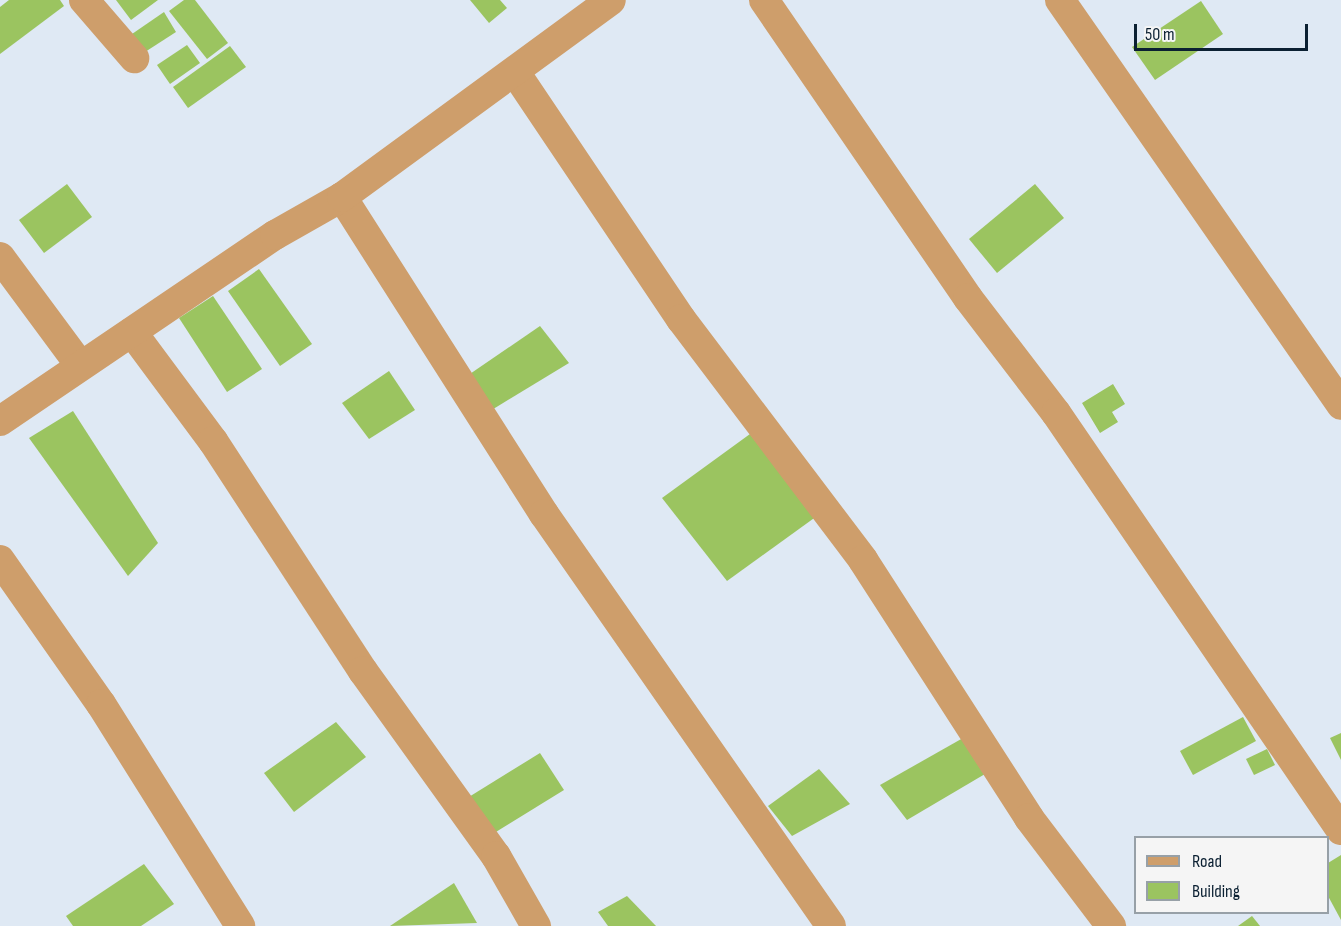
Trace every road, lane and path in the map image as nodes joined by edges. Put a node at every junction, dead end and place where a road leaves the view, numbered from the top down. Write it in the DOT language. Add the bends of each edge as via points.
graph roads {
  1 [pos="84,0"];
  2 [pos="611,0"];
  3 [pos="764,0"];
  4 [pos="1060,0"];
  5 [pos="134,58"];
  6 [pos="515,72"];
  7 [pos="342,197"];
  8 [pos="0,257"];
  9 [pos="132,332"];
  10 [pos="80,365"];
  11 [pos="1341,405"];
  12 [pos="0,421"];
  13 [pos="0,560"];
  14 [pos="1341,830"];
  15 [pos="240,926"];
  16 [pos="536,926"];
  17 [pos="831,926"];
  18 [pos="1111,926"];
  1 -- 5 [label="street"];
  2 -- 6 [label="street"];
  3 -- 14 [label="street" via="968,298 1056,413"];
  4 -- 11 [label="street"];
  6 -- 7 [label="street"];
  6 -- 18 [label="street" via="681,319 863,560 1029,818"];
  7 -- 9 [label="street" via="275,235"];
  7 -- 17 [label="street" via="544,514"];
  8 -- 10 [label="street"];
  9 -- 10 [label="street"];
  9 -- 16 [label="street" via="213,441 363,671 496,856"];
  10 -- 12 [label="street"];
  13 -- 15 [label="street" via="101,704"];
}
